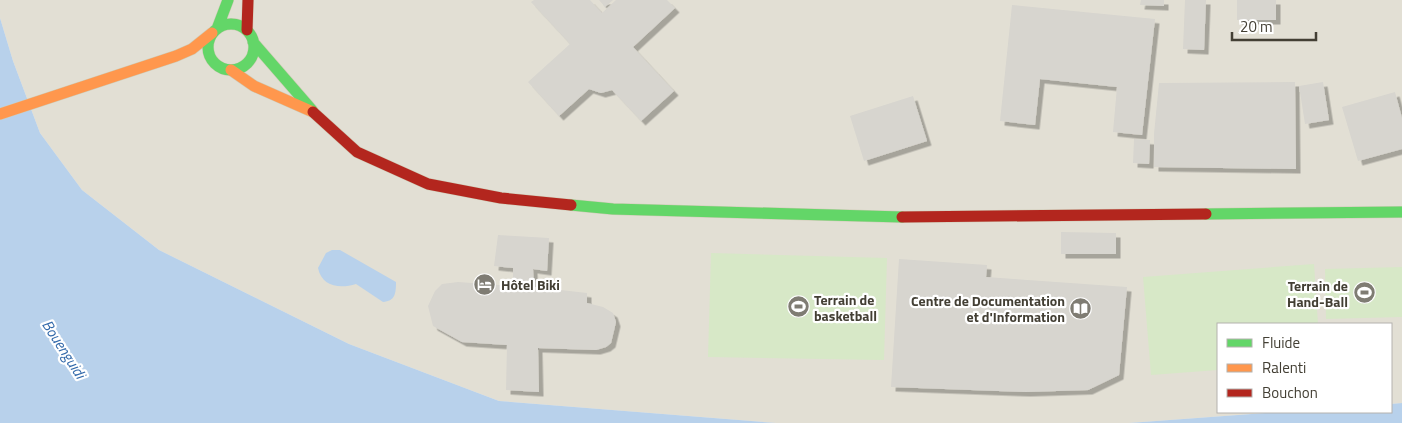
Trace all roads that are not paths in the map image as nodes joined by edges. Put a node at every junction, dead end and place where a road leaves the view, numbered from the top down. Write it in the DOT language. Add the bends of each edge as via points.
graph roads {
  1 [pos="228,0"];
  2 [pos="248,0"];
  3 [pos="247,30"];
  4 [pos="215,31"];
  5 [pos="253,42"];
  6 [pos="155,64"];
  7 [pos="217,66"];
  8 [pos="204,68"];
  9 [pos="182,69"];
  10 [pos="231,70"];
  11 [pos="313,112"];
  12 [pos="0,114"];
  13 [pos="1402,212"];
  1 -- 4 [label="main road"];
  2 -- 3 [label="main road"];
  3 -- 4 [label="main road" via="229,24"];
  3 -- 5 [label="main road"];
  4 -- 6 [label="main road" via="192,48"];
  4 -- 7 [label="main road" via="208,43 208,53"];
  5 -- 10 [label="main road" via="249,61"];
  5 -- 11 [label="main road"];
  6 -- 9 [label="main road"];
  6 -- 12 [label="main road"];
  7 -- 8 [label="main road"];
  7 -- 10 [label="main road"];
  10 -- 11 [label="main road" via="254,86"];
  11 -- 13 [label="main road" via="357,152 428,184 501,198 613,209 879,217"];
}
